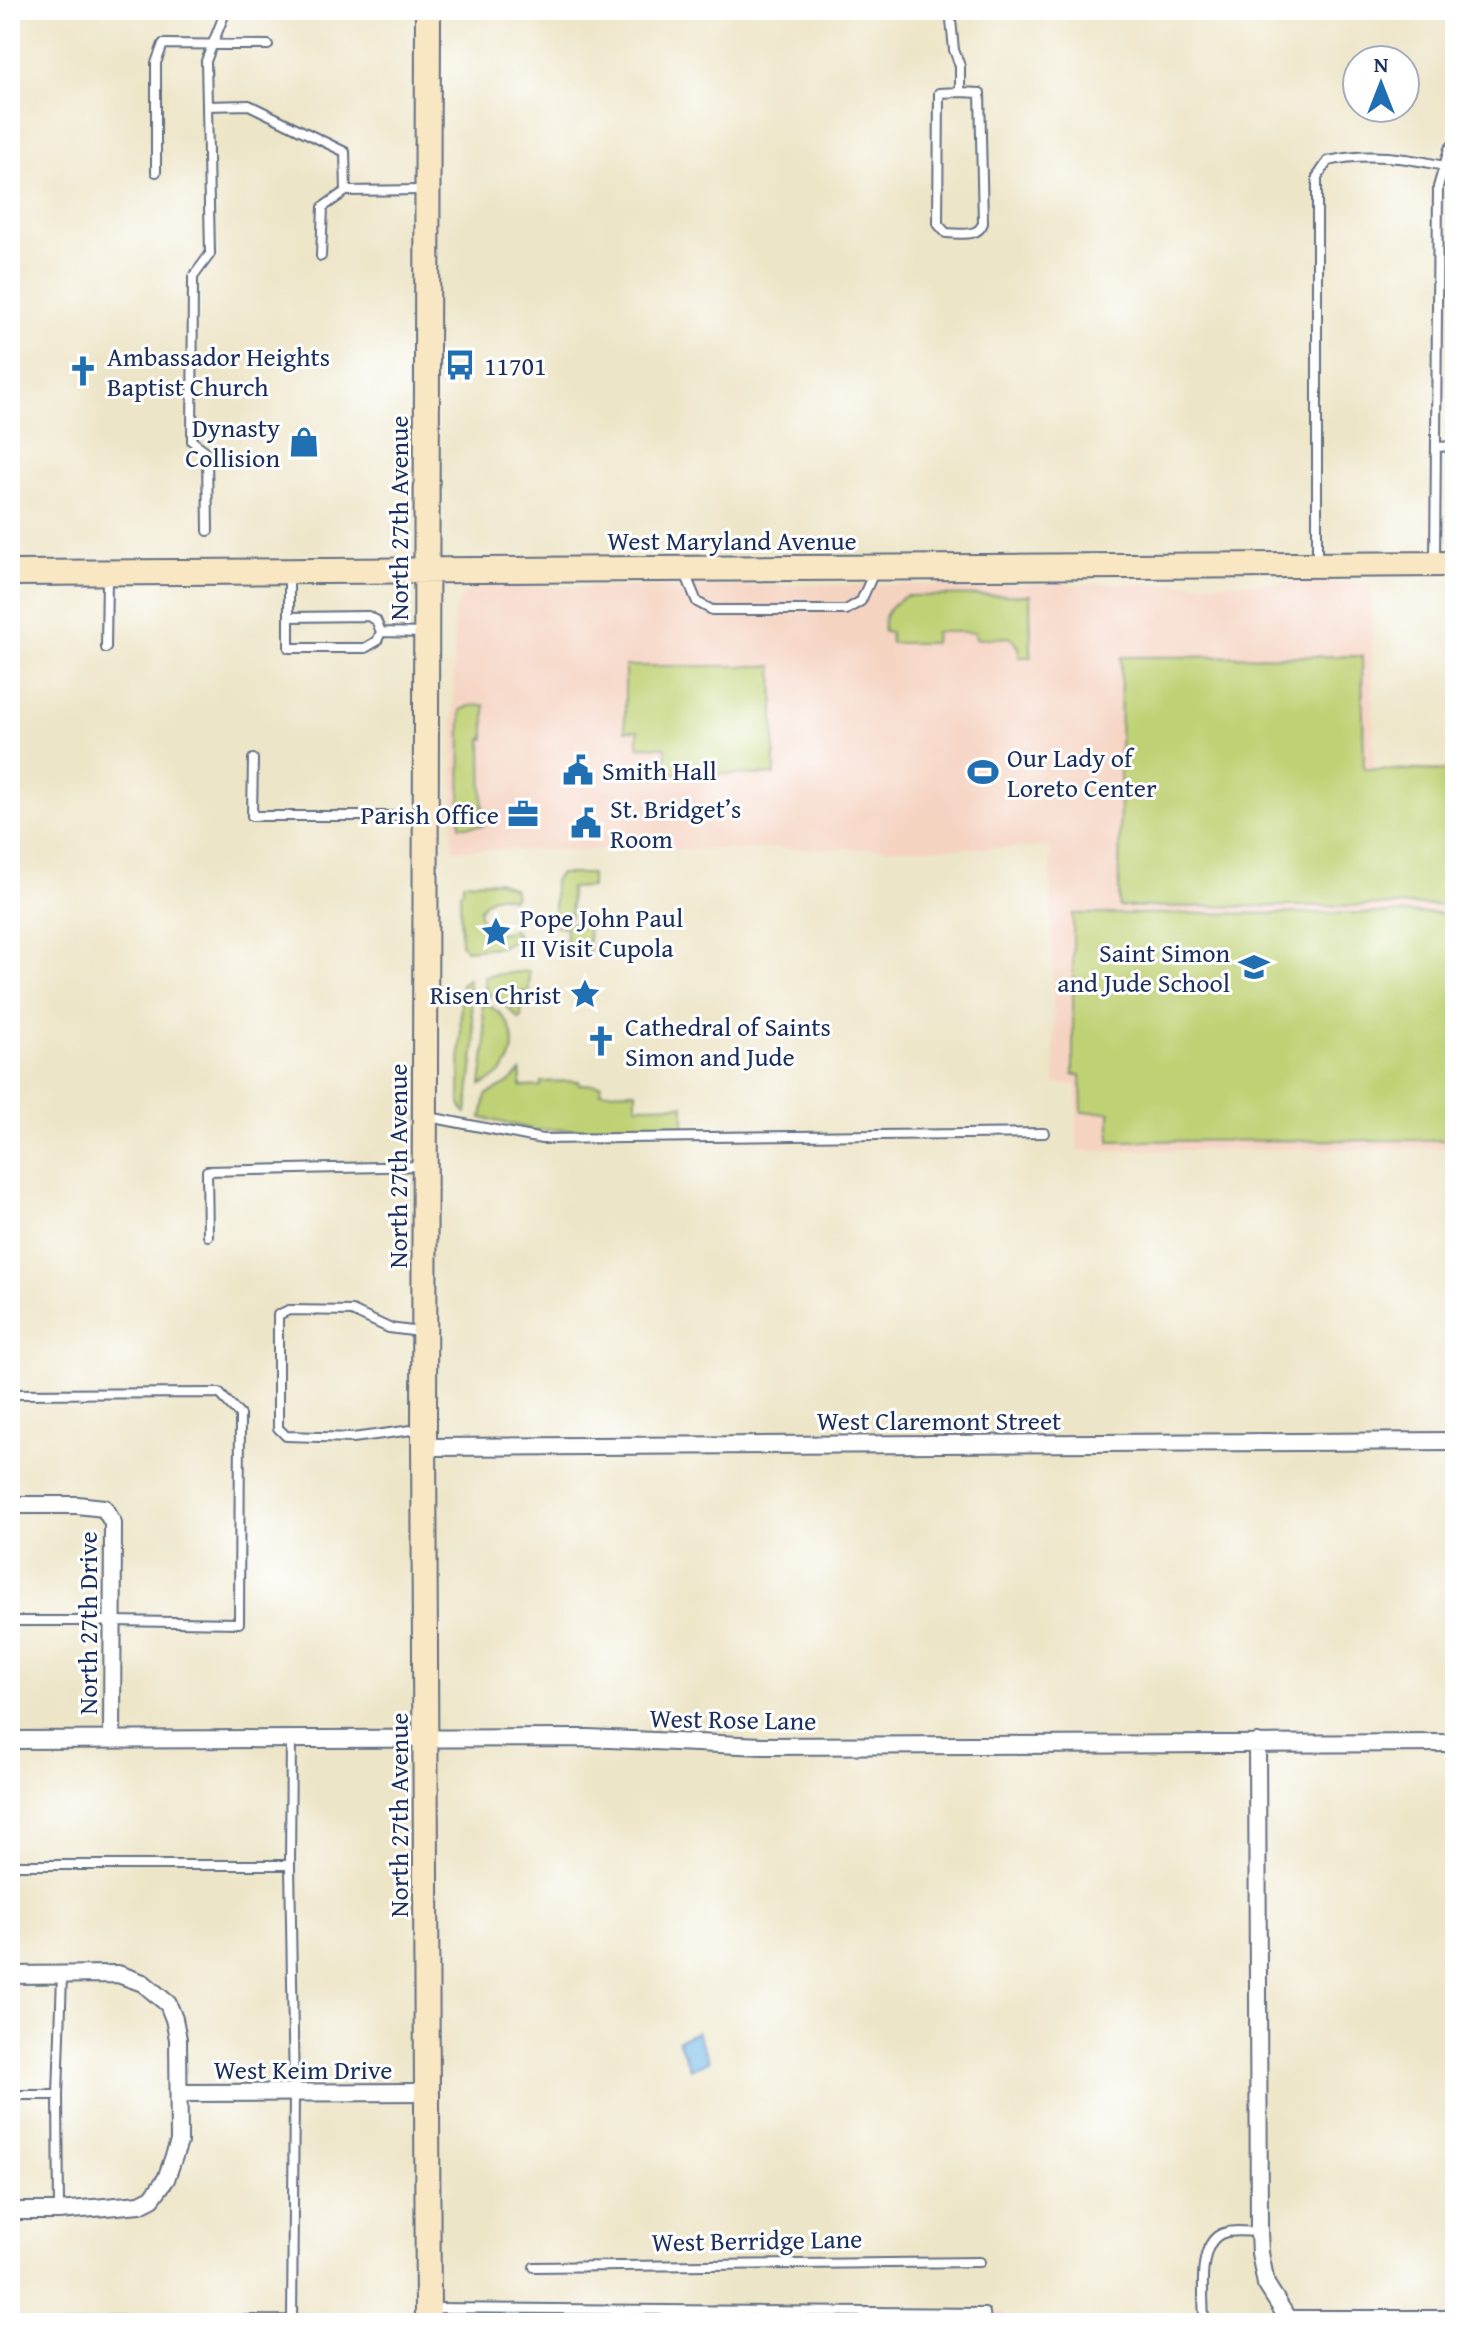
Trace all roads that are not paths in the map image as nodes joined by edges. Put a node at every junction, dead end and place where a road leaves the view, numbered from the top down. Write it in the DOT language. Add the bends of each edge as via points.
graph roads {
  1 [pos="226,10"];
  2 [pos="428,10"];
  3 [pos="950,10"];
  4 [pos="211,44"];
  5 [pos="268,45"];
  6 [pos="960,92"];
  7 [pos="207,106"];
  8 [pos="1455,143"];
  9 [pos="1444,166"];
  10 [pos="156,172"];
  11 [pos="428,190"];
  12 [pos="346,191"];
  13 [pos="321,256"];
  14 [pos="1455,446"];
  15 [pos="1436,447"];
  16 [pos="208,531"];
  17 [pos="1317,564"];
  18 [pos="1445,564"];
  19 [pos="876,567"];
  20 [pos="683,569"];
  21 [pos="289,571"];
  22 [pos="426,571"];
  23 [pos="107,572"];
  24 [pos="10,573"];
  25 [pos="289,617"];
  26 [pos="381,632"];
  27 [pos="426,633"];
  28 [pos="106,648"];
  29 [pos="253,759"];
  30 [pos="425,816"];
  31 [pos="425,1116"];
  32 [pos="1044,1133"];
  33 [pos="425,1166"];
  34 [pos="208,1236"];
  35 [pos="425,1332"];
  36 [pos="10,1394"];
  37 [pos="424,1438"];
  38 [pos="1455,1441"];
  39 [pos="10,1505"];
  40 [pos="10,1621"];
  41 [pos="112,1621"];
  42 [pos="426,1738"];
  43 [pos="291,1739"];
  44 [pos="10,1740"];
  45 [pos="112,1740"];
  46 [pos="1257,1743"];
  47 [pos="1455,1743"];
  48 [pos="10,1865"];
  49 [pos="290,1865"];
  50 [pos="10,1975"];
  51 [pos="62,1975"];
  52 [pos="428,2092"];
  53 [pos="179,2093"];
  54 [pos="294,2093"];
  55 [pos="10,2095"];
  56 [pos="58,2095"];
  57 [pos="10,2211"];
  58 [pos="59,2211"];
  59 [pos="1259,2232"];
  60 [pos="980,2262"];
  61 [pos="534,2267"];
  62 [pos="428,2317"];
  63 [pos="1455,2319"];
  64 [pos="292,2320"];
  65 [pos="10,2321"];
  66 [pos="1286,2321"];
  67 [pos="1376,2321"];
  68 [pos="226,2322"];
  69 [pos="986,2323"];
  70 [pos="1204,2323"];
  1 -- 4 [label="lane"];
  2 -- 11 [label="main road, North 27th Avenue"];
  3 -- 6 [label="lane"];
  4 -- 5 [label="lane"];
  4 -- 7 [label="lane"];
  4 -- 10 [label="lane" via="163,44 156,63"];
  6 -- 6 [label="lane" via="980,93 982,111 983,223 971,234 946,233 938,224 939,93"];
  7 -- 12 [label="lane" via="249,105 345,152"];
  7 -- 16 [label="lane" via="210,254 193,277 192,441 207,452"];
  8 -- 9 [label="lane"];
  9 -- 15 [label="lane" via="1438,187"];
  9 -- 17 [label="lane" via="1405,157 1344,157 1328,161 1317,177"];
  11 -- 12 [label="lane"];
  11 -- 22 [label="main road, North 27th Avenue"];
  12 -- 13 [label="lane" via="323,207"];
  14 -- 15 [label="lane"];
  15 -- 18 [label="lane"];
  17 -- 18 [label="main road, West Maryland Avenue"];
  17 -- 19 [label="main road, West Maryland Avenue"];
  19 -- 20 [label="main road, West Maryland Avenue"];
  19 -- 20 [label="lane" via="861,601 846,610 704,607"];
  20 -- 22 [label="main road, West Maryland Avenue"];
  21 -- 22 [label="main road, West Maryland Avenue"];
  21 -- 23 [label="main road, West Maryland Avenue"];
  21 -- 25 [label="lane"];
  22 -- 27 [label="main road, North 27th Avenue"];
  23 -- 24 [label="main road, West Maryland Avenue"];
  23 -- 28 [label="lane"];
  25 -- 26 [label="lane" via="368,616"];
  25 -- 26 [label="lane" via="289,648 365,648"];
  26 -- 27 [label="lane"];
  27 -- 30 [label="main road, North 27th Avenue"];
  29 -- 30 [label="lane" via="252,816"];
  30 -- 31 [label="main road, North 27th Avenue"];
  31 -- 32 [label="lane" via="542,1139"];
  31 -- 33 [label="main road, North 27th Avenue"];
  33 -- 34 [label="lane" via="207,1171"];
  33 -- 35 [label="main road, North 27th Avenue"];
  35 -- 37 [label="main road, North 27th Avenue"];
  35 -- 37 [label="lane" via="389,1328 352,1311 289,1310 278,1315 278,1428 286,1436"];
  36 -- 41 [label="lane" via="219,1393 240,1415 239,1623"];
  37 -- 38 [label="street, West Claremont Street"];
  37 -- 42 [label="main road, North 27th Avenue"];
  39 -- 41 [label="street, North 27th Drive" via="104,1508 113,1523"];
  40 -- 41 [label="lane"];
  41 -- 45 [label="street, North 27th Drive"];
  42 -- 43 [label="street, West Rose Lane"];
  42 -- 46 [label="street, West Rose Lane" via="762,1746"];
  42 -- 52 [label="main road, North 27th Avenue"];
  43 -- 45 [label="street, West Rose Lane"];
  43 -- 49 [label="lane"];
  44 -- 45 [label="street, West Rose Lane"];
  46 -- 47 [label="street, West Rose Lane"];
  46 -- 59 [label="street"];
  48 -- 49 [label="lane"];
  49 -- 54 [label="lane"];
  50 -- 51 [label="street"];
  51 -- 53 [label="street" via="118,1974 143,1983 168,2004 178,2039"];
  51 -- 56 [label="lane"];
  52 -- 54 [label="street, West Keim Drive"];
  52 -- 62 [label="main road, North 27th Avenue"];
  53 -- 54 [label="street, West Keim Drive"];
  53 -- 58 [label="street" via="179,2142 166,2179 152,2198 140,2204"];
  54 -- 64 [label="lane"];
  55 -- 56 [label="lane"];
  56 -- 58 [label="lane"];
  57 -- 58 [label="street"];
  59 -- 66 [label="street" via="1266,2284"];
  59 -- 70 [label="lane" via="1228,2231 1208,2245"];
  60 -- 61 [label="lane, West Berridge Lane"];
  62 -- 64 [label="lane"];
  62 -- 69 [label="lane" via="985,2313"];
  63 -- 67 [label="street"];
  64 -- 68 [label="lane"];
  65 -- 68 [label="lane"];
  66 -- 67 [label="street"];
}
